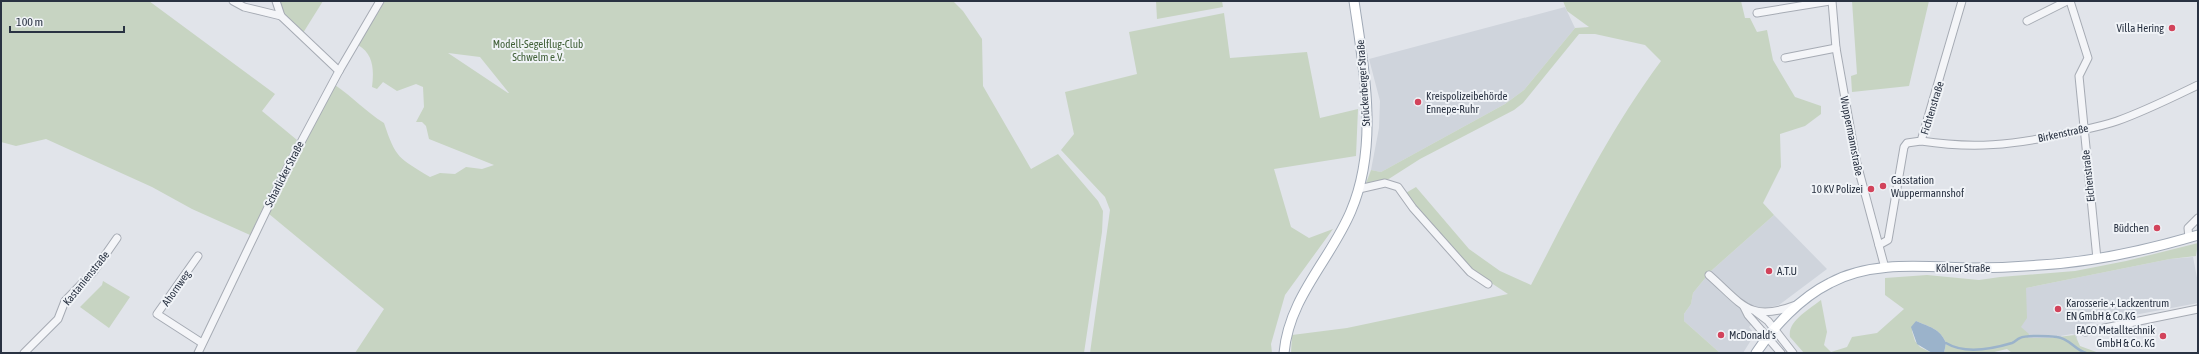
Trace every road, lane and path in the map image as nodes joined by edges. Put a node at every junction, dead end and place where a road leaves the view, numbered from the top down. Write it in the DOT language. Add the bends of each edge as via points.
graph roads {
  1 [pos="233,1"];
  2 [pos="276,1"];
  3 [pos="380,1"];
  4 [pos="1354,1"];
  5 [pos="1831,1"];
  6 [pos="1962,1"];
  7 [pos="2069,1"];
  8 [pos="1757,13"];
  9 [pos="281,16"];
  10 [pos="2027,20"];
  11 [pos="1836,48"];
  12 [pos="1785,58"];
  13 [pos="339,71"];
  14 [pos="2198,85"];
  15 [pos="2083,130"];
  16 [pos="1921,141"];
  17 [pos="1359,189"];
  18 [pos="2198,218"];
  19 [pos="2198,235"];
  20 [pos="117,238"];
  21 [pos="2189,238"];
  22 [pos="1879,245"];
  23 [pos="198,256"];
  24 [pos="2097,259"];
  25 [pos="1885,268"];
  26 [pos="1709,275"];
  27 [pos="1488,284"];
  28 [pos="1801,303"];
  29 [pos="1744,307"];
  30 [pos="2198,309"];
  31 [pos="1756,311"];
  32 [pos="1774,329"];
  33 [pos="2085,332"];
  34 [pos="1767,338"];
  35 [pos="202,343"];
  36 [pos="24,353"];
  37 [pos="198,353"];
  38 [pos="1284,353"];
  39 [pos="1756,353"];
  40 [pos="1781,353"];
  41 [pos="1793,353"];
  1 -- 9 [label="street" via="244,7"];
  2 -- 9 [label="street"];
  3 -- 13 [label="street, Scharlicker Straße"];
  4 -- 17 [label="main road, Strückerberger Straße" via="1364,71 1367,121 1366,149"];
  5 -- 8 [label="street, Wuppermannstraße"];
  5 -- 11 [label="street, Wuppermannstraße"];
  6 -- 16 [label="street, Fichtenstraße"];
  7 -- 10 [label="street"];
  7 -- 15 [label="street, Eichenstraße" via="2088,58 2079,76"];
  9 -- 13 [label="street"];
  11 -- 12 [label="street"];
  11 -- 22 [label="street, Wuppermannstraße" via="1856,160"];
  13 -- 35 [label="street, Scharlicker Straße" via="283,176"];
  14 -- 15 [label="street, Birkenstraße" via="2147,109"];
  15 -- 16 [label="street, Birkenstraße" via="1987,146 1943,145"];
  15 -- 24 [label="street, Eichenstraße"];
  16 -- 22 [label="street, Fichtenstraße" via="1907,143 1904,147 1888,240"];
  17 -- 27 [label="street" via="1385,183 1398,187 1413,208 1470,272"];
  17 -- 38 [label="main road, Strückerberger Straße" via="1350,212 1308,283 1289,325"];
  18 -- 21 [label="street" via="2188,228"];
  19 -- 21 [label="main road, Kölner Straße"];
  20 -- 36 [label="street, Kastanienstraße" via="94,271 65,301 58,319"];
  21 -- 24 [label="main road, Kölner Straße"];
  22 -- 25 [label="street, Wuppermannstraße"];
  23 -- 35 [label="street, Ahornweg" via="157,314"];
  24 -- 25 [label="main road, Kölner Straße" via="2011,267"];
  25 -- 28 [label="main road, Kölner Straße" via="1840,278"];
  26 -- 29 [label="street"];
  28 -- 31 [label="street" via="1772,313"];
  28 -- 32 [label="main road, Kölner Straße"];
  29 -- 31 [label="street"];
  29 -- 34 [label="street"];
  30 -- 33 [label="street"];
  31 -- 32 [label="street"];
  32 -- 34 [label="main road, Kölner Straße"];
  32 -- 41 [label="street"];
  34 -- 39 [label="main road, Kölner Straße"];
  34 -- 40 [label="street"];
  35 -- 37 [label="street, Scharlicker Straße"];
}
